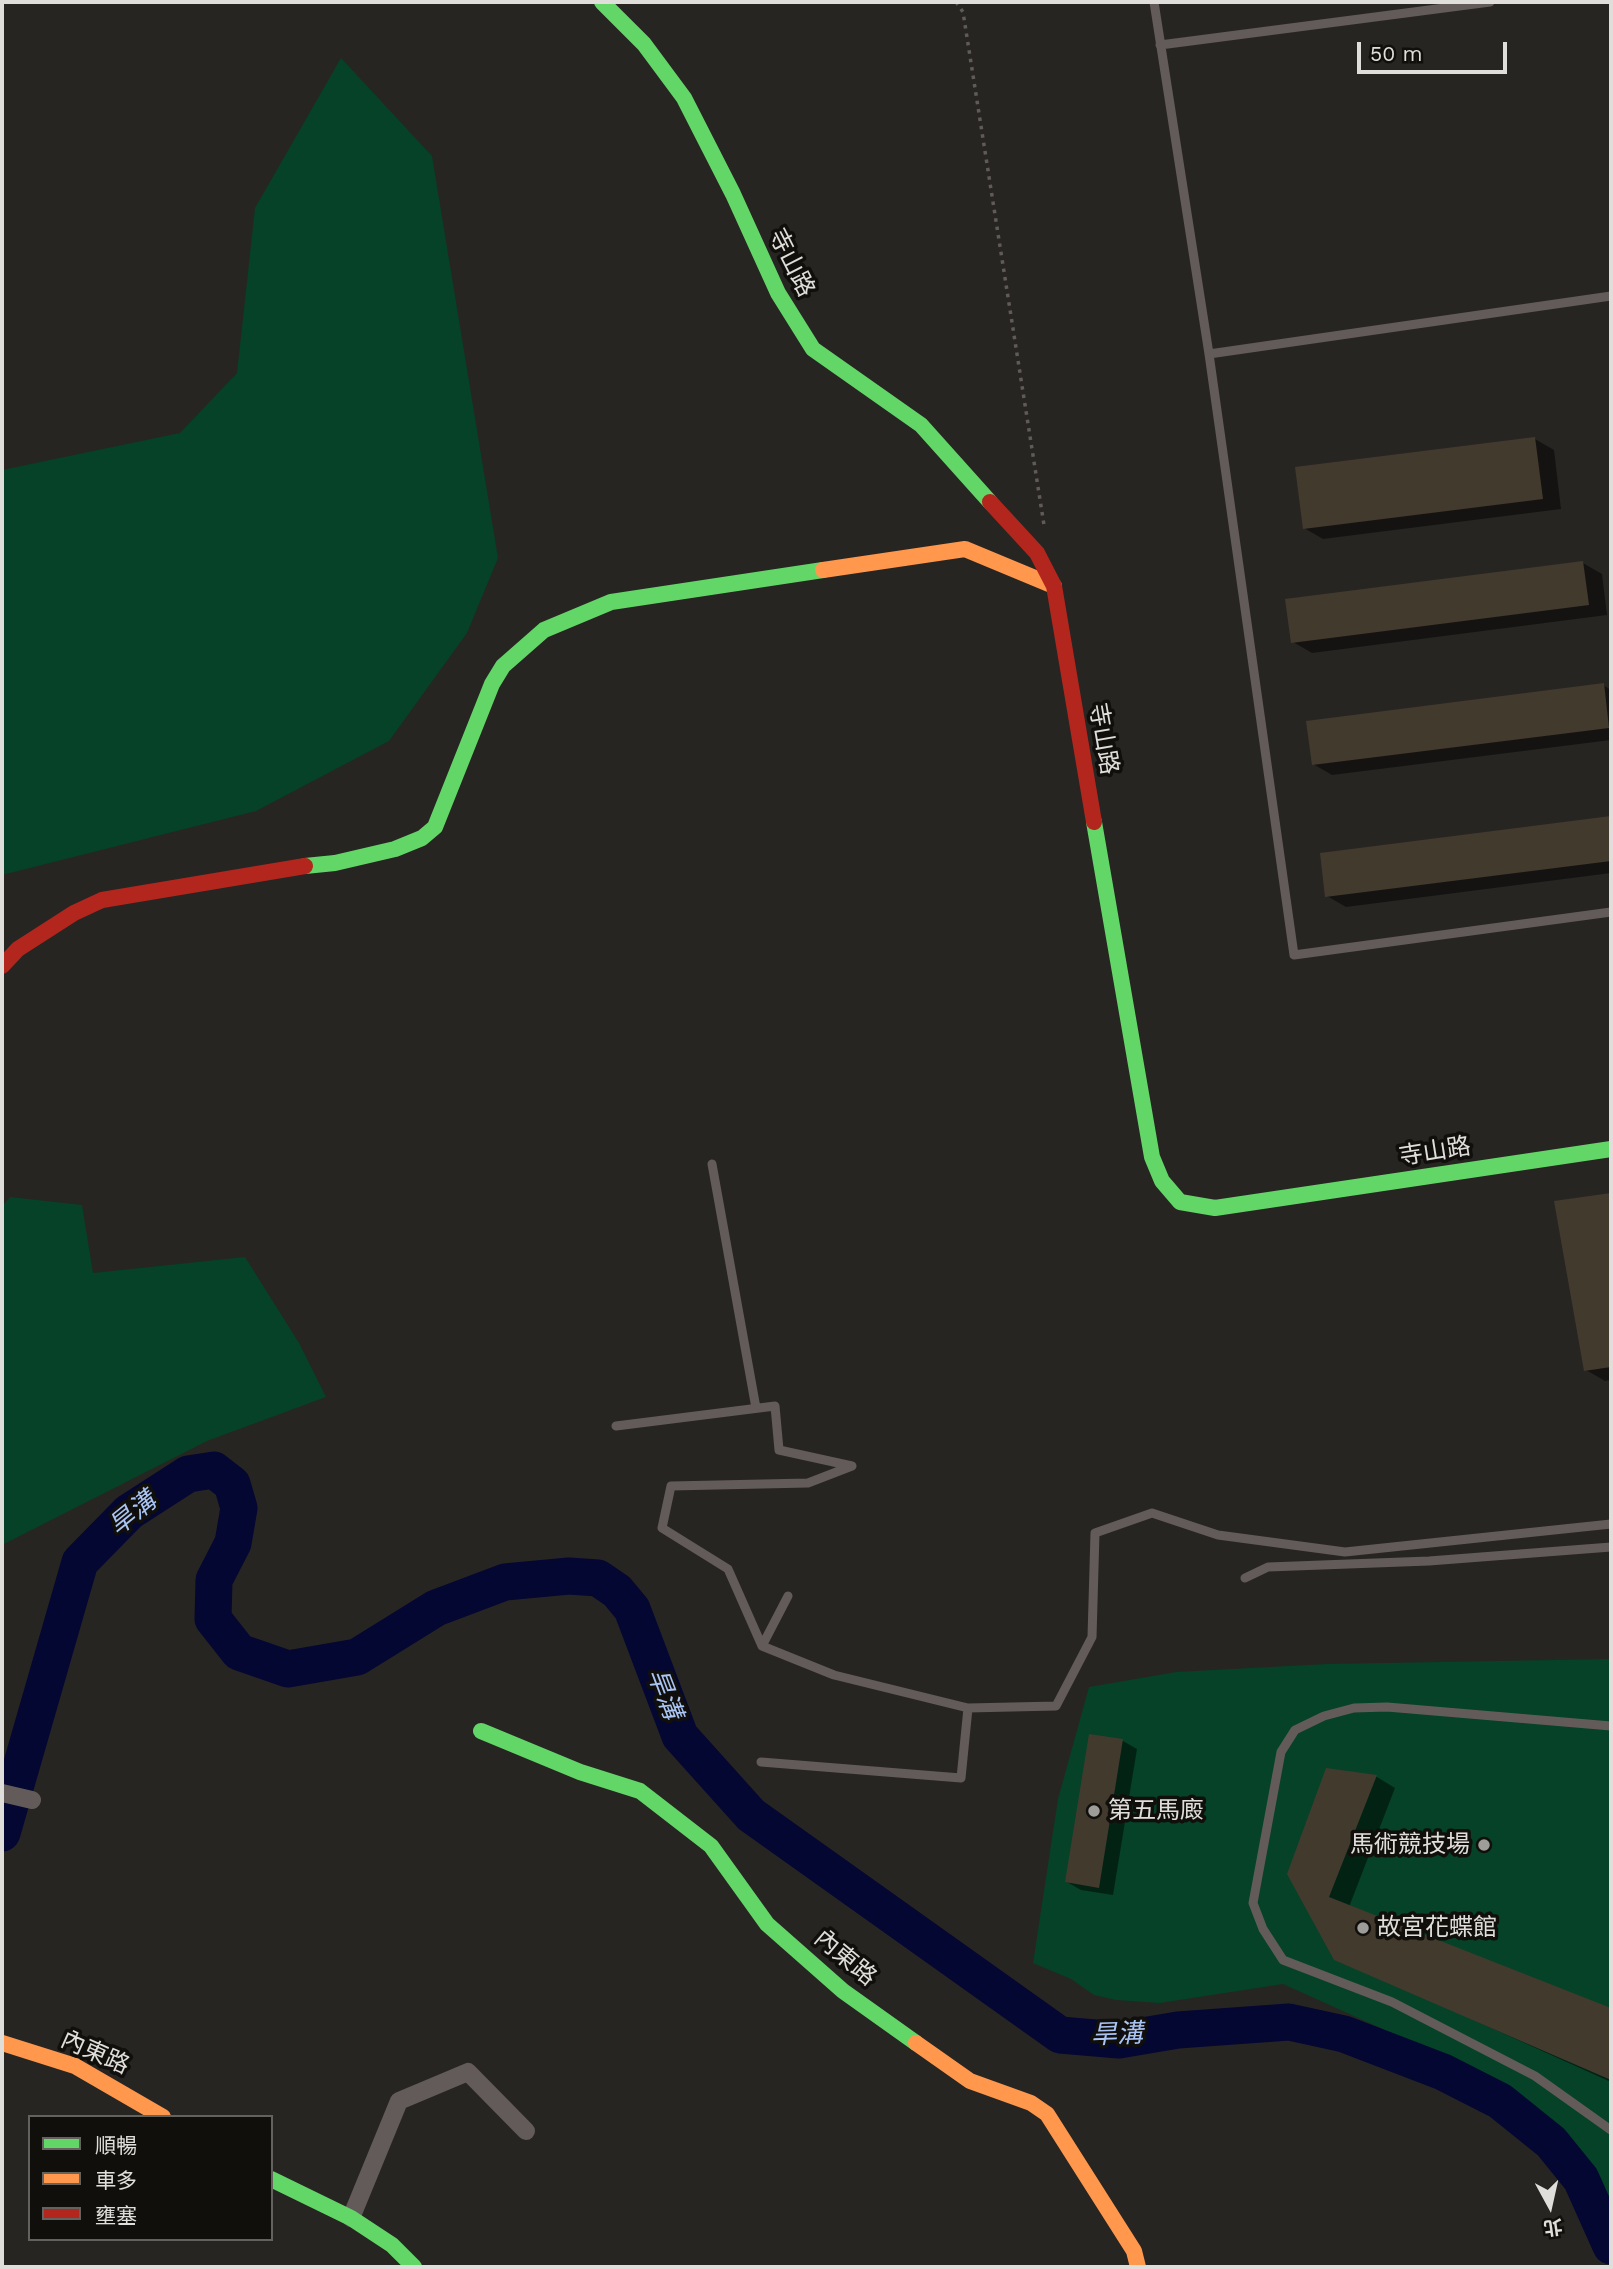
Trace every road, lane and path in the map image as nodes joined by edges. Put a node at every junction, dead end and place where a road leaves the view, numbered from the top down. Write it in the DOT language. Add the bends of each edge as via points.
graph roads {
  1 [pos="602,2"];
  2 [pos="956,2"];
  3 [pos="1154,2"];
  4 [pos="1490,2"];
  5 [pos="1160,45"];
  6 [pos="1611,296"];
  7 [pos="1209,354"];
  8 [pos="1045,531"];
  9 [pos="1054,586"];
  10 [pos="1611,912"];
  11 [pos="2,966"];
  12 [pos="1611,1149"];
  13 [pos="712,1164"];
  14 [pos="756,1408"];
  15 [pos="616,1426"];
  16 [pos="1611,1524"];
  17 [pos="1611,1547"];
  18 [pos="1245,1578"];
  19 [pos="788,1596"];
  20 [pos="762,1646"];
  21 [pos="968,1708"];
  22 [pos="1611,1726"];
  23 [pos="481,1731"];
  24 [pos="761,1762"];
  25 [pos="2,1793"];
  26 [pos="32,1800"];
  27 [pos="2,2043"];
  28 [pos="160,2115"];
  29 [pos="1611,2130"];
  30 [pos="526,2131"];
  31 [pos="273,2180"];
  32 [pos="351,2218"];
  33 [pos="414,2267"];
  34 [pos="1138,2267"];
  1 -- 9 [label="street, 寺山路" via="644,44 684,98 778,293 813,349 921,425 1037,554"];
  2 -- 8 [label="path" via="963,12"];
  3 -- 5 [label="lane"];
  4 -- 5 [label="lane"];
  5 -- 7 [label="lane"];
  6 -- 7 [label="lane"];
  7 -- 10 [label="lane" via="1294,955"];
  9 -- 11 [label="street" via="965,549 611,602 544,629 503,666 444,811 422,838 335,863 102,900 18,948"];
  9 -- 12 [label="street, 寺山路" via="1152,1157 1162,1181 1180,1202 1215,1208"];
  13 -- 14 [label="lane"];
  14 -- 15 [label="lane"];
  14 -- 20 [label="lane" via="775,1406 779,1450 852,1466 808,1483 671,1486 662,1528 728,1569"];
  16 -- 21 [label="lane" via="1345,1552 1218,1535 1152,1513 1095,1533 1092,1637 1056,1706"];
  17 -- 18 [label="lane" via="1268,1567"];
  19 -- 20 [label="lane"];
  20 -- 21 [label="lane" via="834,1675"];
  21 -- 24 [label="lane" via="961,1778"];
  22 -- 29 [label="lane" via="1387,1707 1354,1708 1295,1730 1281,1752 1252,1903 1283,1960 1392,2001 1535,2076"];
  23 -- 34 [label="street, 內東路" via="640,1791 711,1846 767,1924 843,1991 970,2081 1031,2103 1047,2115 1134,2250"];
  25 -- 26 [label="street"];
  27 -- 28 [label="street, 內東路" via="75,2066"];
  30 -- 32 [label="street" via="468,2072 399,2101"];
  31 -- 32 [label="street"];
  32 -- 33 [label="street" via="392,2245"];
}
